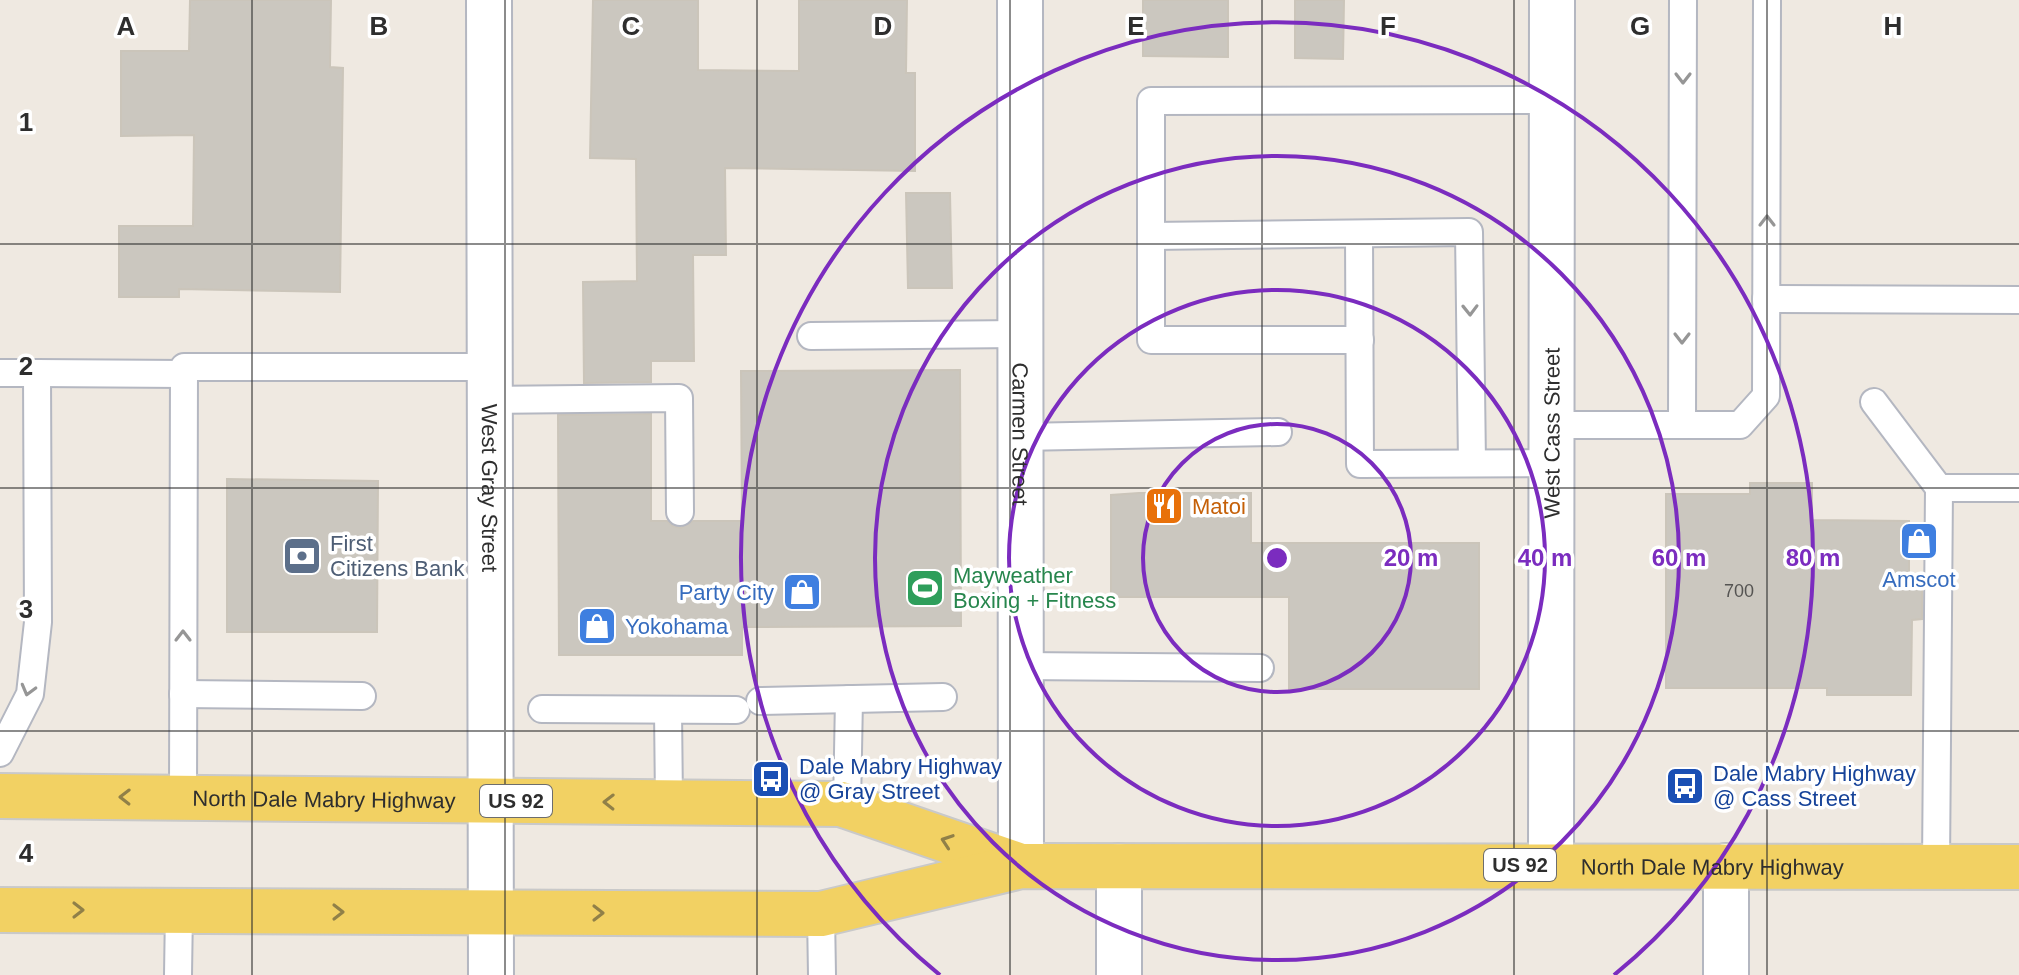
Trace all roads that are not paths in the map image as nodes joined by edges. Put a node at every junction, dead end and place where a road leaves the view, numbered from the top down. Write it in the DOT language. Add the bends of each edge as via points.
graph roads {
  1 [pos="489,0"];
  2 [pos="1020,0"];
  3 [pos="1552,0"];
  4 [pos="1683,0"];
  5 [pos="1767,0"];
  6 [pos="1551,100"];
  7 [pos="1359,234"];
  8 [pos="1151,236"];
  9 [pos="1766,299"];
  10 [pos="2019,300"];
  11 [pos="1021,334"];
  12 [pos="811,336"];
  13 [pos="1360,340"];
  14 [pos="0,373"];
  15 [pos="37,373"];
  16 [pos="184,374"];
  17 [pos="489,384"];
  18 [pos="1874,402"];
  19 [pos="1682,425"];
  20 [pos="1278,432"];
  21 [pos="1021,437"];
  22 [pos="1552,444"];
  23 [pos="1472,463"];
  24 [pos="1939,488"];
  25 [pos="2019,488"];
  26 [pos="680,512"];
  27 [pos="1021,666"];
  28 [pos="1260,668"];
  29 [pos="183,694"];
  30 [pos="362,696"];
  31 [pos="943,697"];
  32 [pos="849,699"];
  33 [pos="542,709"];
  34 [pos="668,710"];
  35 [pos="0,753"];
  36 [pos="0,796"];
  37 [pos="183,798"];
  38 [pos="490,800"];
  39 [pos="669,802"];
  40 [pos="847,806"];
  41 [pos="1551,865"];
  42 [pos="1021,866"];
  43 [pos="1119,866"];
  44 [pos="1726,866"];
  45 [pos="1936,866"];
  46 [pos="2019,867"];
  47 [pos="0,910"];
  48 [pos="179,911"];
  49 [pos="490,913"];
  50 [pos="821,914"];
  51 [pos="178,975"];
  52 [pos="491,975"];
  53 [pos="822,975"];
  54 [pos="1119,975"];
  55 [pos="1726,975"];
  1 -- 17 [label="street, West Gray Street"];
  2 -- 11 [label="street, Carmen Street"];
  3 -- 6 [label="street, West Cass Street"];
  4 -- 19 [label="lane, one-way"];
  9 -- 5 [label="lane, one-way"];
  6 -- 8 [label="lane" via="1151,101"];
  6 -- 22 [label="street, West Cass Street"];
  7 -- 8 [label="lane"];
  7 -- 13 [label="lane"];
  7 -- 23 [label="lane, one-way" via="1469,232"];
  8 -- 13 [label="lane" via="1151,340"];
  9 -- 10 [label="lane"];
  9 -- 19 [label="lane" via="1766,396 1740,425"];
  11 -- 12 [label="lane"];
  11 -- 21 [label="street, Carmen Street"];
  13 -- 23 [label="lane" via="1360,464"];
  14 -- 15 [label="lane"];
  15 -- 16 [label="lane"];
  15 -- 35 [label="lane, one-way" via="38,622 30,694"];
  16 -- 17 [label="lane" via="184,367"];
  29 -- 16 [label="lane, one-way"];
  17 -- 26 [label="lane" via="679,398"];
  17 -- 38 [label="street, West Gray Street"];
  18 -- 24 [label="lane"];
  19 -- 22 [label="lane"];
  20 -- 21 [label="lane"];
  21 -- 27 [label="street, Carmen Street"];
  22 -- 23 [label="lane"];
  22 -- 41 [label="street, West Cass Street"];
  24 -- 25 [label="lane"];
  24 -- 45 [label="lane"];
  27 -- 28 [label="lane"];
  27 -- 42 [label="street, Carmen Street"];
  29 -- 30 [label="lane"];
  29 -- 37 [label="lane"];
  31 -- 32 [label="lane"];
  32 -- 34 [label="lane"];
  32 -- 40 [label="lane"];
  33 -- 34 [label="lane"];
  34 -- 39 [label="lane"];
  37 -- 36 [label="main road, North Dale Mabry Highway / US 92, one-way"];
  37 -- 38 [label="main road, North Dale Mabry Highway / US 92"];
  39 -- 38 [label="main road, North Dale Mabry Highway / US 92, one-way"];
  38 -- 49 [label="street, West Gray Street"];
  39 -- 40 [label="main road, North Dale Mabry Highway / US 92"];
  42 -- 40 [label="main road, North Dale Mabry Highway / US 92, one-way"];
  41 -- 43 [label="main road, North Dale Mabry Highway / US 92"];
  41 -- 44 [label="main road, North Dale Mabry Highway / US 92"];
  42 -- 43 [label="main road, North Dale Mabry Highway / US 92"];
  42 -- 50 [label="main road, North Dale Mabry Highway / US 92"];
  43 -- 54 [label="street"];
  44 -- 45 [label="main road, North Dale Mabry Highway / US 92"];
  44 -- 55 [label="street"];
  45 -- 46 [label="main road, North Dale Mabry Highway / US 92"];
  47 -- 48 [label="main road, North Dale Mabry Highway / US 92, one-way"];
  48 -- 49 [label="main road, North Dale Mabry Highway / US 92, one-way"];
  48 -- 51 [label="lane"];
  49 -- 50 [label="main road, North Dale Mabry Highway / US 92, one-way"];
  49 -- 52 [label="street, West Gray Street"];
  50 -- 53 [label="lane"];
}
